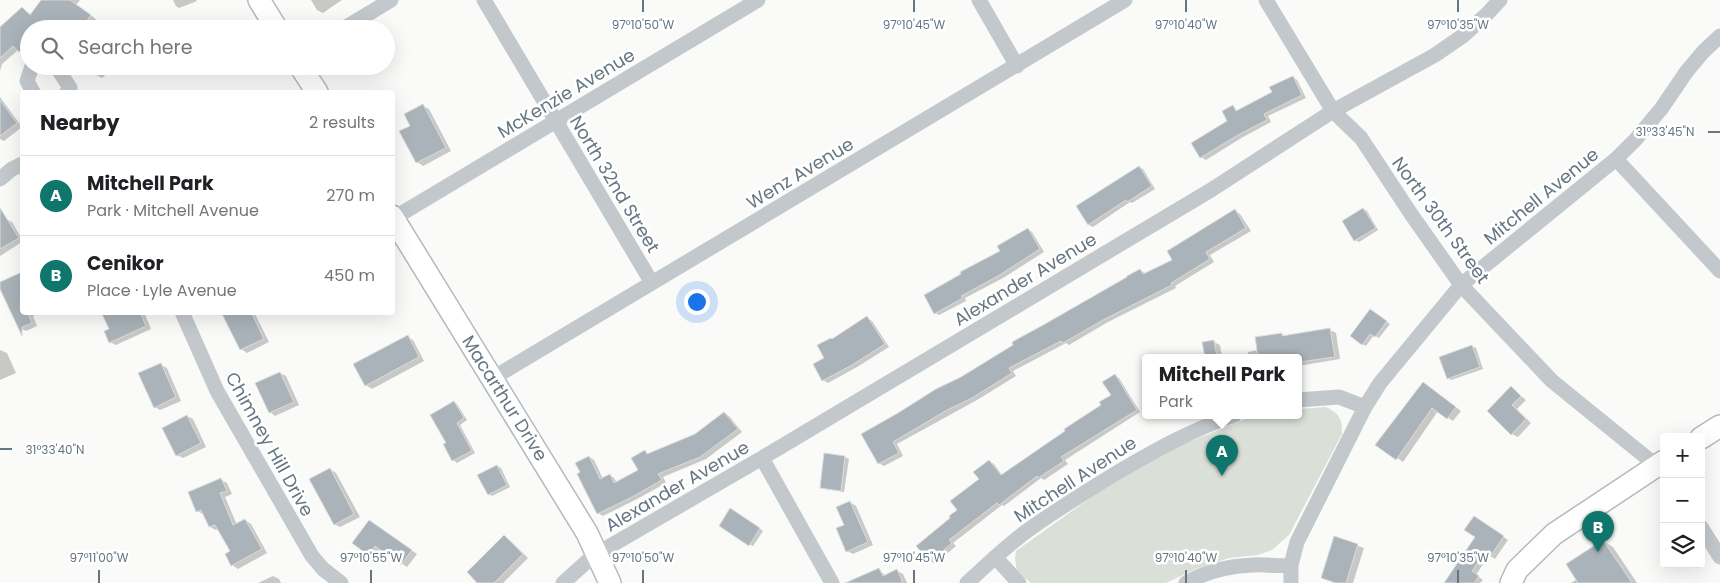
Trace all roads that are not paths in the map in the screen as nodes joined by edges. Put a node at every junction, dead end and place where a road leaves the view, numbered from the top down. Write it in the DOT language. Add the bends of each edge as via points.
graph roads {
  1 [pos="260,0"];
  2 [pos="391,0"];
  3 [pos="484,0"];
  4 [pos="758,0"];
  5 [pos="979,0"];
  6 [pos="1125,0"];
  7 [pos="1266,0"];
  8 [pos="1500,0"];
  9 [pos="272,20"];
  10 [pos="358,20"];
  11 [pos="1720,36"];
  12 [pos="1017,66"];
  13 [pos="29,75"];
  14 [pos="62,75"];
  15 [pos="306,75"];
  16 [pos="33,90"];
  17 [pos="68,90"];
  18 [pos="316,90"];
  19 [pos="1333,112"];
  20 [pos="556,121"];
  21 [pos="1616,158"];
  22 [pos="20,165"];
  23 [pos="0,179"];
  24 [pos="395,216"];
  25 [pos="395,220"];
  26 [pos="1720,270"];
  27 [pos="652,283"];
  28 [pos="1461,285"];
  29 [pos="183,315"];
  30 [pos="493,378"];
  31 [pos="1302,400"];
  32 [pos="1365,407"];
  33 [pos="1223,419"];
  34 [pos="1720,426"];
  35 [pos="1705,435"];
  36 [pos="762,458"];
  37 [pos="1660,464"];
  38 [pos="1660,467"];
  39 [pos="1705,533"];
  40 [pos="596,554"];
  41 [pos="995,557"];
  42 [pos="1720,557"];
  43 [pos="1292,565"];
  44 [pos="341,583"];
  45 [pos="563,583"];
  46 [pos="610,583"];
  47 [pos="832,583"];
  48 [pos="968,583"];
  49 [pos="1019,583"];
  50 [pos="1186,583"];
  51 [pos="1291,583"];
  52 [pos="1511,583"];
  1 -- 9 [label="main road"];
  2 -- 10 [label="street"];
  3 -- 20 [label="street, North 32nd Street"];
  4 -- 20 [label="street, McKenzie Avenue"];
  5 -- 12 [label="street"];
  6 -- 12 [label="street, Wenz Avenue"];
  7 -- 19 [label="street, North 30th Street"];
  8 -- 19 [label="street, Alexander Avenue" via="1464,35 1435,55"];
  11 -- 21 [label="street, Mitchell Avenue" via="1687,71 1636,139"];
  12 -- 27 [label="street, Wenz Avenue"];
  13 -- 16 [label="street" via="27,81"];
  14 -- 17 [label="street"];
  15 -- 18 [label="main road"];
  19 -- 28 [label="street, North 30th Street" via="1361,138"];
  19 -- 36 [label="street, Alexander Avenue" via="1211,190"];
  20 -- 24 [label="street, McKenzie Avenue"];
  20 -- 27 [label="street, North 32nd Street"];
  21 -- 26 [label="street"];
  21 -- 28 [label="street, Mitchell Avenue"];
  22 -- 23 [label="street"];
  25 -- 30 [label="main road, Macarthur Drive"];
  27 -- 30 [label="street, Wenz Avenue"];
  28 -- 32 [label="street, Mitchell Avenue" via="1380,383"];
  28 -- 37 [label="street, North 30th Street" via="1552,381"];
  29 -- 44 [label="street, Chimney Hill Drive" via="217,391 312,556"];
  30 -- 40 [label="main road, Macarthur Drive" via="587,533"];
  31 -- 32 [label="street" via="1339,398"];
  32 -- 43 [label="street, Mitchell Avenue" via="1297,542"];
  33 -- 41 [label="street, Mitchell Avenue" via="1158,449 1082,494"];
  34 -- 35 [label="main road"];
  36 -- 40 [label="street, Alexander Avenue"];
  36 -- 47 [label="street"];
  38 -- 52 [label="main road" via="1554,534 1517,570"];
  39 -- 42 [label="street"];
  40 -- 45 [label="street, Alexander Avenue"];
  40 -- 46 [label="main road, Macarthur Drive"];
  41 -- 48 [label="street, Mitchell Avenue"];
  41 -- 49 [label="street"];
  43 -- 50 [label="street" via="1230,567"];
  43 -- 51 [label="street, Mitchell Avenue"];
}
